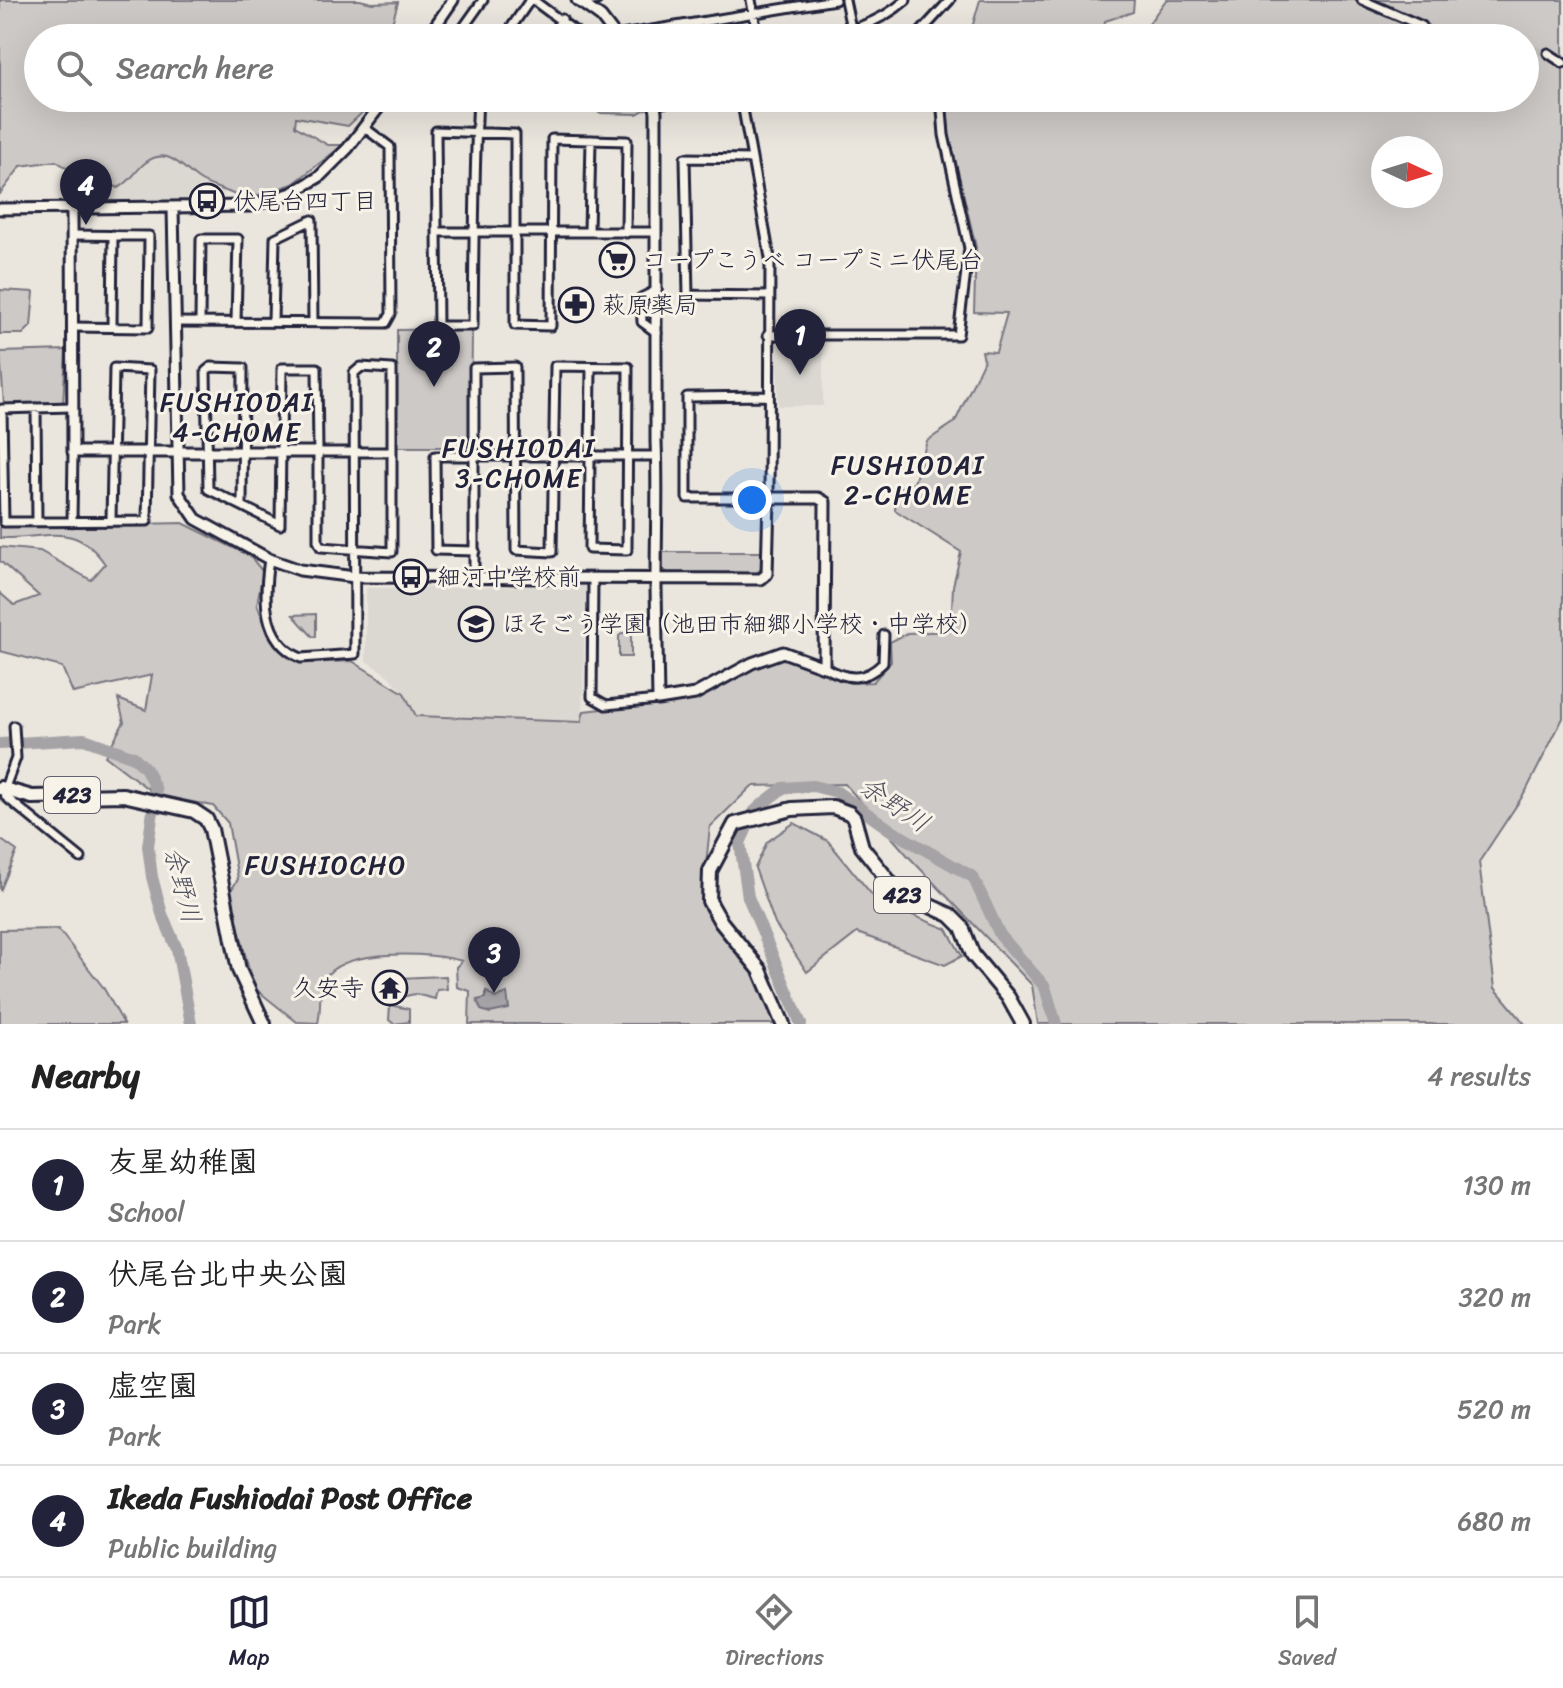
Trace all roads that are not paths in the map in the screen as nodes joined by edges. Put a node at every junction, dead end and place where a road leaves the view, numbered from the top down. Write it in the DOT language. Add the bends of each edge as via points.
graph roads {
  1 [pos="453,0"];
  2 [pos="483,0"];
  3 [pos="532,0"];
  4 [pos="597,0"];
  5 [pos="751,0"];
  6 [pos="835,0"];
  7 [pos="845,0"];
  8 [pos="906,0"];
  9 [pos="950,0"];
  10 [pos="1362,0"];
  11 [pos="579,1"];
  12 [pos="754,12"];
  13 [pos="562,19"];
  14 [pos="437,24"];
  15 [pos="466,24"];
  16 [pos="514,24"];
  17 [pos="559,24"];
  18 [pos="568,24"];
  19 [pos="606,24"];
  20 [pos="688,24"];
  21 [pos="756,24"];
  22 [pos="850,24"];
  23 [pos="873,24"];
  24 [pos="931,24"];
  25 [pos="1417,24"];
  26 [pos="1548,53"];
  27 [pos="1563,63"];
  28 [pos="376,112"];
  29 [pos="477,112"];
  30 [pos="654,112"];
  31 [pos="744,112"];
  32 [pos="942,112"];
  33 [pos="365,128"];
  34 [pos="476,132"];
  35 [pos="591,140"];
  36 [pos="752,159"];
  37 [pos="72,208"];
  38 [pos="173,208"];
  39 [pos="0,209"];
  40 [pos="552,231"];
  41 [pos="437,232"];
  42 [pos="515,232"];
  43 [pos="589,232"];
  44 [pos="656,232"];
  45 [pos="474,233"];
  46 [pos="626,233"];
  47 [pos="72,235"];
  48 [pos="113,235"];
  49 [pos="657,290"];
  50 [pos="769,296"];
  51 [pos="175,322"];
  52 [pos="200,322"];
  53 [pos="236,322"];
  54 [pos="273,322"];
  55 [pos="313,322"];
  56 [pos="72,327"];
  57 [pos="112,327"];
  58 [pos="657,333"];
  59 [pos="768,335"];
  60 [pos="591,368"];
  61 [pos="769,396"];
  62 [pos="71,407"];
  63 [pos="36,408"];
  64 [pos="73,452"];
  65 [pos="112,452"];
  66 [pos="148,452"];
  67 [pos="175,452"];
  68 [pos="205,452"];
  69 [pos="242,452"];
  70 [pos="281,452"];
  71 [pos="318,452"];
  72 [pos="355,452"];
  73 [pos="392,452"];
  74 [pos="589,455"];
  75 [pos="475,456"];
  76 [pos="515,456"];
  77 [pos="552,456"];
  78 [pos="627,456"];
  79 [pos="656,456"];
  80 [pos="769,498"];
  81 [pos="242,506"];
  82 [pos="111,520"];
  83 [pos="37,521"];
  84 [pos="72,522"];
  85 [pos="355,551"];
  86 [pos="475,551"];
  87 [pos="269,559"];
  88 [pos="355,577"];
  89 [pos="474,577"];
  90 [pos="593,578"];
  91 [pos="656,579"];
  92 [pos="884,635"];
  93 [pos="824,667"];
  94 [pos="658,700"];
  95 [pos="14,726"];
  96 [pos="2,789"];
  97 [pos="81,858"];
  98 [pos="264,1024"];
  99 [pos="783,1024"];
  100 [pos="1023,1024"];
  1 -- 14 [label="street"];
  2 -- 15 [label="street"];
  3 -- 13 [label="street"];
  3 -- 16 [label="street"];
  4 -- 11 [label="street"];
  5 -- 12 [label="street"];
  6 -- 12 [label="street"];
  7 -- 22 [label="street"];
  8 -- 23 [label="street"];
  9 -- 24 [label="street"];
  10 -- 25 [label="street"];
  11 -- 19 [label="street"];
  12 -- 20 [label="street"];
  12 -- 21 [label="street"];
  13 -- 17 [label="street"];
  13 -- 18 [label="street"];
  26 -- 27 [label="street"];
  28 -- 33 [label="street"];
  29 -- 34 [label="street"];
  30 -- 44 [label="street"];
  31 -- 36 [label="street"];
  32 -- 59 [label="street" via="969,248 958,335"];
  33 -- 38 [label="street" via="319,177 292,193 241,208"];
  33 -- 55 [label="street" via="390,147 391,314 386,323"];
  34 -- 41 [label="street" via="436,131"];
  34 -- 42 [label="street" via="515,134"];
  34 -- 45 [label="street"];
  35 -- 40 [label="street" via="552,139"];
  35 -- 43 [label="street"];
  35 -- 46 [label="street" via="627,141"];
  36 -- 50 [label="street" via="770,258"];
  36 -- 50 [label="street" via="685,158 688,295"];
  37 -- 38 [label="street"];
  37 -- 39 [label="street"];
  37 -- 47 [label="street"];
  38 -- 51 [label="street"];
  40 -- 42 [label="street"];
  40 -- 42 [label="street" via="551,326 515,325"];
  40 -- 43 [label="street"];
  41 -- 45 [label="street"];
  41 -- 45 [label="street" via="438,326 473,326"];
  42 -- 45 [label="street"];
  43 -- 46 [label="street"];
  44 -- 46 [label="street"];
  44 -- 49 [label="street"];
  47 -- 48 [label="street"];
  47 -- 56 [label="street"];
  48 -- 57 [label="street"];
  48 -- 57 [label="street" via="149,236 149,266 148,328"];
  49 -- 58 [label="street"];
  49 -- 58 [label="street" via="641,298 642,322"];
  50 -- 59 [label="street"];
  51 -- 52 [label="street"];
  51 -- 67 [label="street"];
  52 -- 53 [label="street"];
  52 -- 53 [label="street" via="201,239 238,239"];
  53 -- 54 [label="street"];
  54 -- 55 [label="street"];
  54 -- 55 [label="street" via="275,238 312,220"];
  56 -- 57 [label="street"];
  56 -- 62 [label="street"];
  58 -- 79 [label="street"];
  59 -- 61 [label="street"];
  60 -- 74 [label="street"];
  60 -- 77 [label="street" via="555,366"];
  60 -- 78 [label="street" via="628,367"];
  61 -- 80 [label="street"];
  61 -- 80 [label="street" via="687,397 686,415 687,498"];
  62 -- 63 [label="street"];
  62 -- 64 [label="street"];
  63 -- 83 [label="street"];
  63 -- 83 [label="street" via="2,409 4,522"];
  64 -- 65 [label="street"];
  64 -- 84 [label="street"];
  65 -- 66 [label="street"];
  65 -- 66 [label="street" via="114,368 150,370"];
  65 -- 82 [label="street"];
  66 -- 67 [label="street"];
  66 -- 82 [label="street" via="147,521"];
  67 -- 68 [label="street"];
  67 -- 87 [label="street" via="179,494 187,509"];
  68 -- 69 [label="street"];
  68 -- 69 [label="street" via="206,371 211,367 243,368"];
  68 -- 81 [label="street" via="208,489"];
  69 -- 70 [label="street"];
  69 -- 81 [label="street"];
  70 -- 71 [label="street"];
  70 -- 71 [label="street" via="282,368 317,368"];
  70 -- 81 [label="street" via="280,525"];
  71 -- 72 [label="street"];
  71 -- 85 [label="street" via="318,541 321,547"];
  72 -- 73 [label="street"];
  72 -- 73 [label="street" via="354,373 361,367 392,369"];
  72 -- 85 [label="street"];
  73 -- 85 [label="street" via="392,552"];
  74 -- 77 [label="street"];
  74 -- 78 [label="street"];
  74 -- 78 [label="street" via="589,549 627,550"];
  75 -- 76 [label="street"];
  75 -- 76 [label="street" via="474,368 515,367"];
  75 -- 86 [label="street"];
  75 -- 86 [label="street" via="435,456 435,472 436,550"];
  76 -- 77 [label="street"];
  76 -- 77 [label="street" via="516,550 552,552"];
  78 -- 79 [label="street"];
  79 -- 91 [label="street"];
  80 -- 91 [label="street" via="767,574 761,579"];
  80 -- 93 [label="street" via="825,502"];
  82 -- 84 [label="street"];
  83 -- 84 [label="street"];
  85 -- 88 [label="street"];
  86 -- 89 [label="street"];
  87 -- 88 [label="street" via="300,570"];
  87 -- 88 [label="street" via="263,601 273,632 301,658 355,654"];
  88 -- 89 [label="street"];
  89 -- 90 [label="street"];
  90 -- 91 [label="street"];
  90 -- 94 [label="street" via="592,697 606,705"];
  91 -- 94 [label="street"];
  92 -- 93 [label="street" via="883,663 871,675 850,678"];
  93 -- 94 [label="street" via="783,652 695,694"];
  95 -- 96 [label="street" via="16,752"];
  96 -- 97 [label="street" via="22,812"];
  96 -- 98 [label="highway, 423" via="32,797 101,794 146,800 194,811 206,819 239,970"];
  99 -- 100 [label="highway, 423" via="760,970 709,901 710,871 727,835 742,821 823,807 854,818 862,847 897,891 950,915 962,927 973,955"];
}
